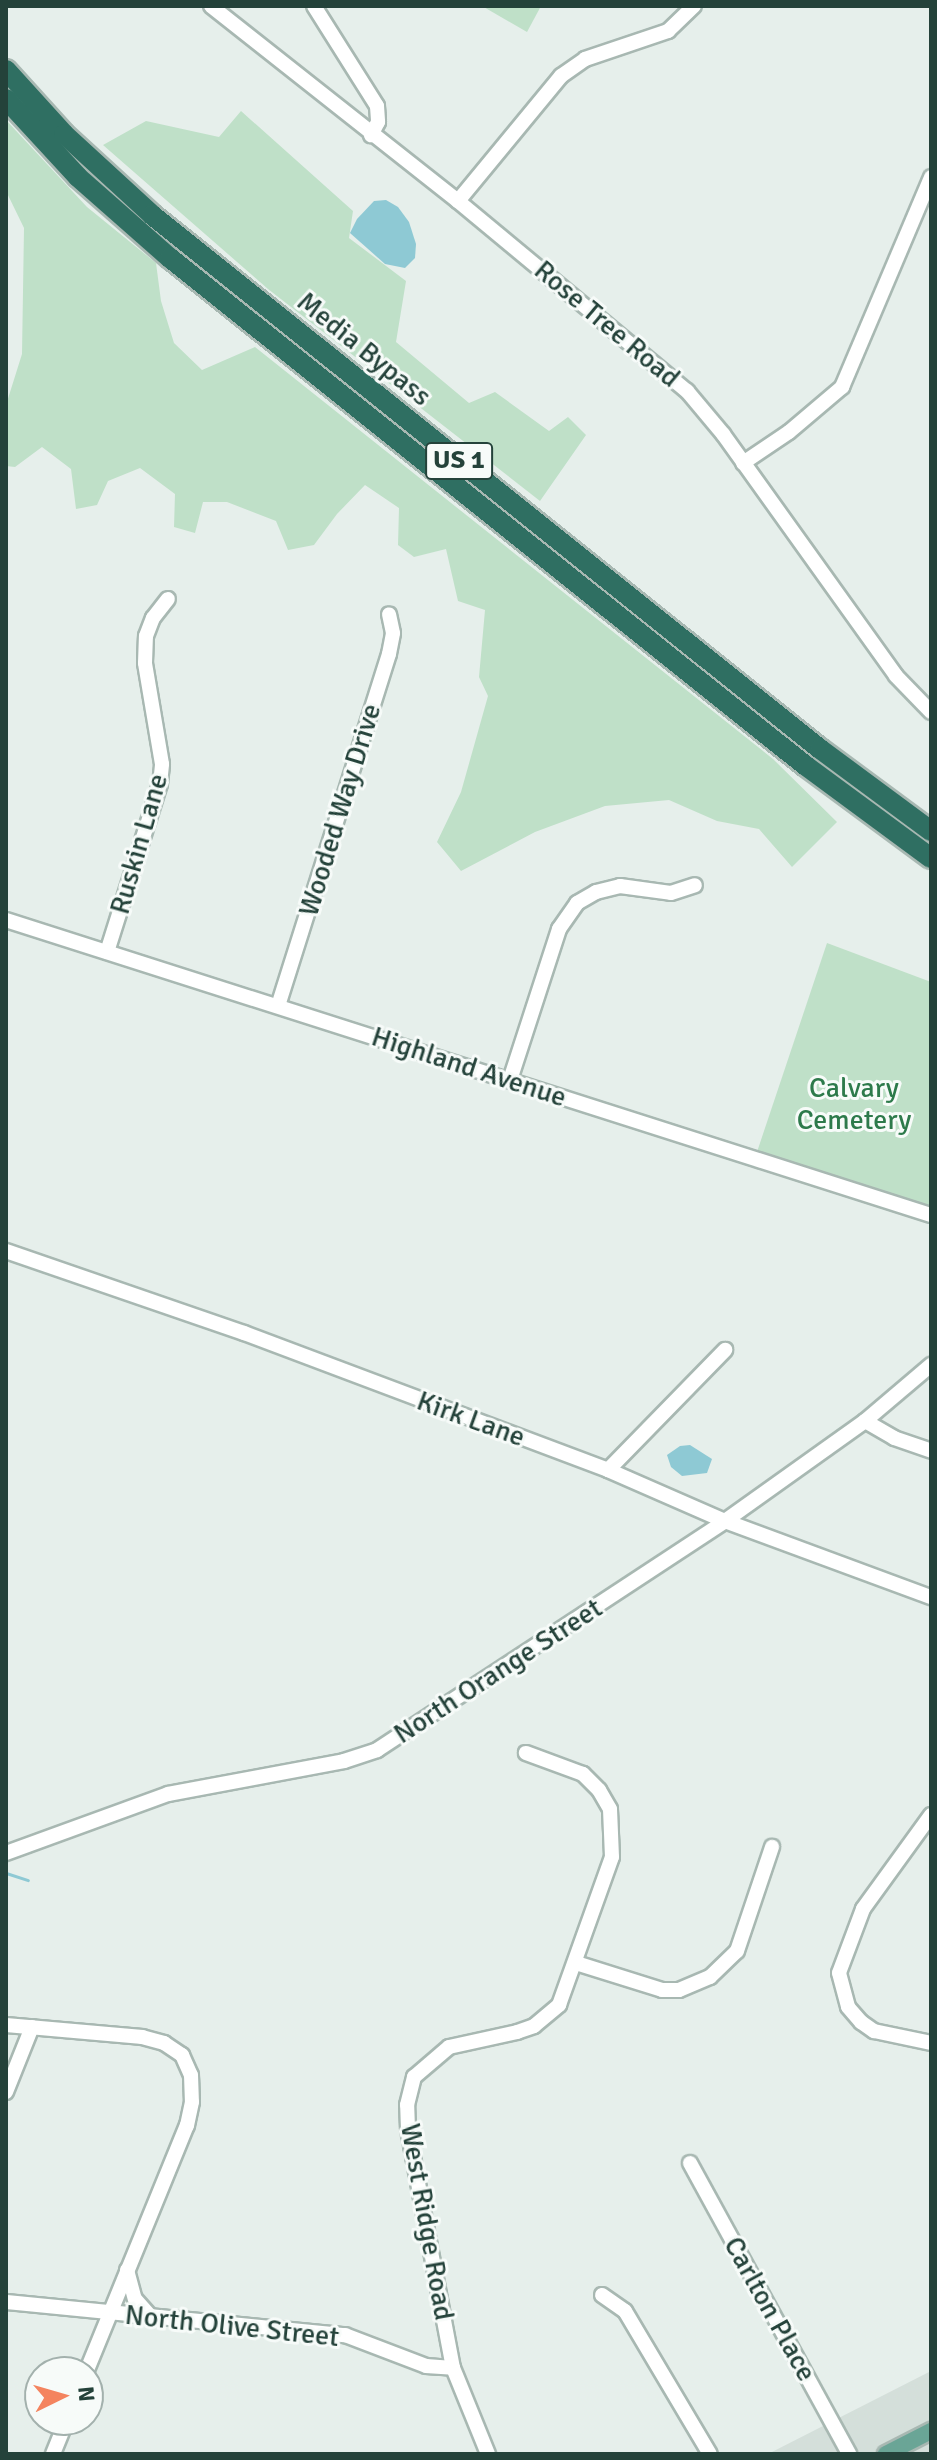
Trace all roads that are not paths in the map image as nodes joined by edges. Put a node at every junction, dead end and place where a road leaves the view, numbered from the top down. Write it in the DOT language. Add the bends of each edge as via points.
graph roads {
  1 [pos="211,6"];
  2 [pos="314,6"];
  3 [pos="694,6"];
  4 [pos="6,70"];
  5 [pos="6,99"];
  6 [pos="371,135"];
  7 [pos="931,177"];
  8 [pos="458,201"];
  9 [pos="743,463"];
  10 [pos="168,599"];
  11 [pos="389,614"];
  12 [pos="931,712"];
  13 [pos="931,831"];
  14 [pos="931,858"];
  15 [pos="695,885"];
  16 [pos="6,920"];
  17 [pos="107,952"];
  18 [pos="278,1006"];
  19 [pos="510,1080"];
  20 [pos="931,1215"];
  21 [pos="6,1251"];
  22 [pos="725,1350"];
  23 [pos="931,1365"];
  24 [pos="865,1421"];
  25 [pos="931,1451"];
  26 [pos="608,1470"];
  27 [pos="725,1521"];
  28 [pos="931,1597"];
  29 [pos="526,1753"];
  30 [pos="931,1815"];
  31 [pos="925,1838"];
  32 [pos="772,1847"];
  33 [pos="6,1853"];
  34 [pos="576,1963"];
  35 [pos="6,2025"];
  36 [pos="32,2027"];
  37 [pos="931,2043"];
  38 [pos="6,2092"];
  39 [pos="690,2163"];
  40 [pos="127,2270"];
  41 [pos="602,2295"];
  42 [pos="6,2302"];
  43 [pos="109,2314"];
  44 [pos="151,2317"];
  45 [pos="92,2356"];
  46 [pos="453,2368"];
  47 [pos="931,2431"];
  48 [pos="488,2454"];
  49 [pos="710,2454"];
  50 [pos="849,2454"];
  51 [pos="886,2454"];
  1 -- 6 [label="street, Rose Tree Road"];
  2 -- 6 [label="street" via="377,106 378,122"];
  3 -- 8 [label="street" via="668,31 585,59 561,76"];
  4 -- 13 [label="highway, Media Bypass / US 1" via="64,134 152,215 795,729"];
  5 -- 14 [label="highway, Media Bypass / US 1" via="78,177 170,258 806,766"];
  6 -- 8 [label="street, Rose Tree Road"];
  7 -- 9 [label="street" via="842,387"];
  8 -- 9 [label="street, Rose Tree Road" via="687,391"];
  9 -- 12 [label="street, Rose Tree Road" via="896,676"];
  10 -- 17 [label="street, Ruskin Lane" via="146,636 160,784"];
  11 -- 18 [label="street, Wooded Way Drive" via="389,654"];
  15 -- 19 [label="street" via="671,893 620,886 577,903 559,929"];
  16 -- 17 [label="street, Highland Avenue"];
  17 -- 18 [label="street, Highland Avenue"];
  18 -- 19 [label="street, Highland Avenue"];
  19 -- 20 [label="street, Highland Avenue"];
  21 -- 26 [label="street, Kirk Lane" via="244,1333"];
  22 -- 26 [label="street"];
  23 -- 24 [label="street, North Orange Street"];
  24 -- 25 [label="street"];
  24 -- 27 [label="street, North Orange Street"];
  26 -- 27 [label="street, Kirk Lane"];
  27 -- 28 [label="street, Kirk Lane"];
  27 -- 33 [label="street, North Orange Street" via="377,1750 168,1794"];
  29 -- 34 [label="street, West Ridge Road" via="583,1774 610,1809 612,1857"];
  30 -- 31 [label="street"];
  31 -- 37 [label="street" via="863,1909 839,1973 848,2007 861,2022 874,2031"];
  32 -- 34 [label="street" via="737,1951 710,1977 679,1990 662,1990"];
  34 -- 46 [label="street, West Ridge Road" via="559,2005 541,2021 517,2032 449,2047 414,2077 408,2129"];
  35 -- 36 [label="street"];
  36 -- 38 [label="street"];
  36 -- 40 [label="street" via="164,2043 182,2055 191,2075 187,2125"];
  39 -- 50 [label="street, Carlton Place"];
  40 -- 43 [label="street"];
  40 -- 44 [label="street" via="135,2299"];
  41 -- 49 [label="street" via="625,2311"];
  42 -- 43 [label="street, North Olive Street"];
  43 -- 44 [label="street, North Olive Street"];
  43 -- 45 [label="street"];
  44 -- 46 [label="street, North Olive Street" via="345,2335 426,2366"];
  46 -- 48 [label="street, West Ridge Road"];
  47 -- 51 [label="main road"];
}
